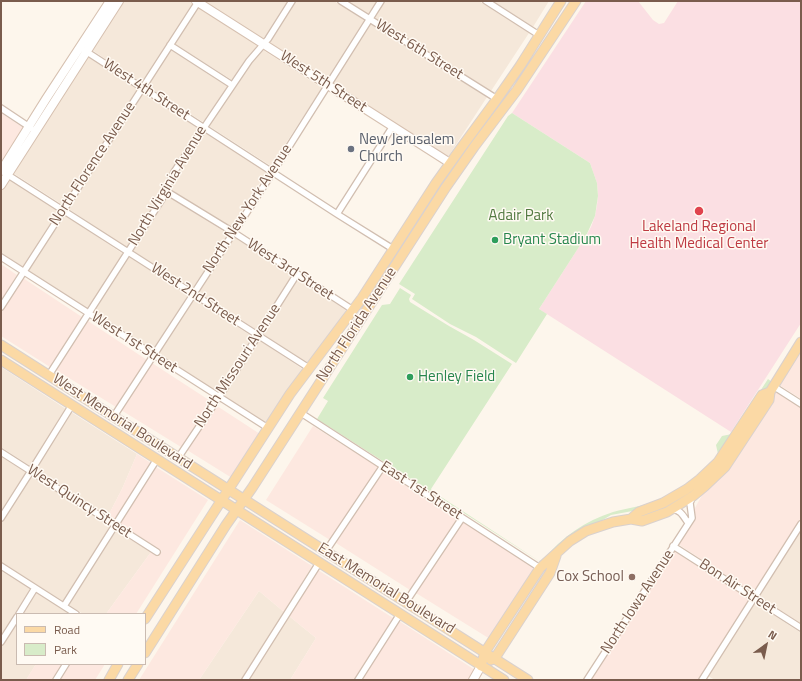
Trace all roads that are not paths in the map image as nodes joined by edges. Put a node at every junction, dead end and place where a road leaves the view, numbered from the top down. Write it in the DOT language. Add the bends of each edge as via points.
graph roads {
  1 [pos="110,1"];
  2 [pos="119,1"];
  3 [pos="292,1"];
  4 [pos="341,1"];
  5 [pos="381,1"];
  6 [pos="486,1"];
  7 [pos="561,1"];
  8 [pos="576,1"];
  9 [pos="197,2"];
  10 [pos="370,20"];
  11 [pos="539,35"];
  12 [pos="264,43"];
  13 [pos="170,45"];
  14 [pos="83,49"];
  15 [pos="232,85"];
  16 [pos="328,85"];
  17 [pos="142,88"];
  18 [pos="497,99"];
  19 [pos="1,108"];
  20 [pos="393,126"];
  21 [pos="204,127"];
  22 [pos="32,129"];
  23 [pos="450,163"];
  24 [pos="3,172"];
  25 [pos="272,172"];
  26 [pos="1,185"];
  27 [pos="446,188"];
  28 [pos="166,191"];
  29 [pos="64,210"];
  30 [pos="336,214"];
  31 [pos="233,232"];
  32 [pos="393,249"];
  33 [pos="128,252"];
  34 [pos="1,257"];
  35 [pos="23,271"];
  36 [pos="297,274"];
  37 [pos="193,294"];
  38 [pos="1,307"];
  39 [pos="353,310"];
  40 [pos="89,314"];
  41 [pos="258,335"];
  42 [pos="801,342"];
  43 [pos="1,345"];
  44 [pos="154,355"];
  45 [pos="1,360"];
  46 [pos="309,368"];
  47 [pos="49,375"];
  48 [pos="772,389"];
  49 [pos="219,397"];
  50 [pos="801,404"];
  51 [pos="72,405"];
  52 [pos="301,413"];
  53 [pos="114,416"];
  54 [pos="268,428"];
  55 [pos="289,432"];
  56 [pos="1,452"];
  57 [pos="178,458"];
  58 [pos="157,459"];
  59 [pos="383,466"];
  60 [pos="31,471"];
  61 [pos="228,490"];
  62 [pos="693,496"];
  63 [pos="244,500"];
  64 [pos="221,501"];
  65 [pos="236,510"];
  66 [pos="667,512"];
  67 [pos="1,518"];
  68 [pos="462,518"];
  69 [pos="631,519"];
  70 [pos="688,524"];
  71 [pos="801,524"];
  72 [pos="116,525"];
  73 [pos="673,546"];
  74 [pos="326,551"];
  75 [pos="158,552"];
  76 [pos="557,554"];
  77 [pos="319,562"];
  78 [pos="1,566"];
  79 [pos="540,568"];
  80 [pos="36,588"];
  81 [pos="754,598"];
  82 [pos="406,602"];
  83 [pos="64,606"];
  84 [pos="20,613"];
  85 [pos="74,613"];
  86 [pos="400,614"];
  87 [pos="146,617"];
  88 [pos="16,619"];
  89 [pos="801,628"];
  90 [pos="1,642"];
  91 [pos="146,651"];
  92 [pos="484,652"];
  93 [pos="495,658"];
  94 [pos="65,665"];
  95 [pos="117,665"];
  96 [pos="137,665"];
  97 [pos="481,666"];
  98 [pos="704,679"];
  99 [pos="56,680"];
  100 [pos="109,680"];
  101 [pos="128,680"];
  102 [pos="245,680"];
  103 [pos="358,680"];
  104 [pos="472,680"];
  105 [pos="504,680"];
  106 [pos="528,680"];
  107 [pos="587,680"];
  1 -- 14 [label="street"];
  2 -- 14 [label="street"];
  3 -- 12 [label="street, North Virginia Avenue"];
  4 -- 10 [label="street, West 6th Street"];
  5 -- 10 [label="street, North New York Avenue"];
  6 -- 11 [label="street"];
  7 -- 11 [label="main road, North Florida Avenue"];
  8 -- 27 [label="main road, North Florida Avenue" via="517,90"];
  9 -- 12 [label="street, West 5th Street"];
  9 -- 13 [label="street, North Florence Avenue"];
  10 -- 16 [label="street, North New York Avenue"];
  10 -- 18 [label="street, West 6th Street"];
  11 -- 18 [label="main road, North Florida Avenue"];
  12 -- 15 [label="street, North Virginia Avenue"];
  12 -- 16 [label="street, West 5th Street"];
  13 -- 15 [label="street"];
  13 -- 17 [label="street, North Florence Avenue"];
  14 -- 17 [label="street, West 4th Street"];
  14 -- 22 [label="street"];
  15 -- 21 [label="street, North Virginia Avenue"];
  16 -- 20 [label="street, West 5th Street"];
  16 -- 25 [label="street, North New York Avenue"];
  17 -- 21 [label="street, West 4th Street"];
  17 -- 29 [label="street, North Florence Avenue"];
  18 -- 23 [label="main road, North Florida Avenue"];
  19 -- 22 [label="street"];
  20 -- 23 [label="street, West 5th Street"];
  20 -- 30 [label="street"];
  21 -- 25 [label="street, West 4th Street"];
  21 -- 28 [label="street, North Virginia Avenue" via="174,172"];
  22 -- 24 [label="street"];
  23 -- 27 [label="main road"];
  23 -- 32 [label="main road, North Florida Avenue"];
  24 -- 26 [label="street"];
  24 -- 29 [label="street, West 2nd Street"];
  25 -- 30 [label="street, West 4th Street"];
  25 -- 31 [label="street, North New York Avenue"];
  27 -- 52 [label="main road, North Florida Avenue"];
  28 -- 31 [label="street, West 3rd Street"];
  28 -- 33 [label="street, North Virginia Avenue"];
  29 -- 33 [label="street, West 2nd Street"];
  29 -- 35 [label="street, North Florence Avenue"];
  30 -- 32 [label="street, West 4th Street"];
  31 -- 36 [label="street, West 3rd Street"];
  31 -- 37 [label="street, North New York Avenue"];
  32 -- 39 [label="main road, North Florida Avenue"];
  33 -- 37 [label="street, West 2nd Street"];
  33 -- 40 [label="street, North Virginia Avenue"];
  34 -- 35 [label="street, West 1st Street"];
  35 -- 38 [label="street, North Florence Avenue"];
  35 -- 40 [label="street, West 1st Street"];
  36 -- 39 [label="street, West 3rd Street"];
  36 -- 41 [label="street, North Missouri Avenue"];
  37 -- 41 [label="street, West 2nd Street"];
  37 -- 44 [label="street, North New York Avenue"];
  39 -- 46 [label="main road, North Florida Avenue"];
  39 -- 55 [label="main road" via="349,330 294,415"];
  40 -- 44 [label="street, West 1st Street"];
  40 -- 47 [label="street, North Virginia Avenue"];
  41 -- 46 [label="street, West 2nd Street"];
  41 -- 49 [label="street, North Missouri Avenue"];
  42 -- 48 [label="main road"];
  43 -- 47 [label="main road, West Memorial Boulevard"];
  44 -- 49 [label="street, West 1st Street"];
  44 -- 53 [label="street, North New York Avenue"];
  45 -- 51 [label="main road, West Memorial Boulevard"];
  46 -- 54 [label="main road, North Florida Avenue"];
  47 -- 53 [label="main road, West Memorial Boulevard"];
  48 -- 50 [label="street"];
  48 -- 62 [label="main road" via="769,400 725,467"];
  48 -- 69 [label="main road" via="762,395 718,462 700,479 663,503 639,512"];
  49 -- 54 [label="street, West 1st Street"];
  49 -- 57 [label="street, North Missouri Avenue"];
  51 -- 58 [label="main road, West Memorial Boulevard"];
  51 -- 60 [label="street"];
  52 -- 55 [label="main road, North Florida Avenue"];
  52 -- 59 [label="street, East 1st Street"];
  53 -- 57 [label="main road, West Memorial Boulevard"];
  54 -- 61 [label="main road, North Florida Avenue"];
  55 -- 63 [label="main road, North Florida Avenue"];
  56 -- 60 [label="street, West Quincy Street"];
  57 -- 61 [label="main road, West Memorial Boulevard"];
  58 -- 64 [label="main road, West Memorial Boulevard"];
  58 -- 72 [label="street"];
  59 -- 68 [label="street, East 1st Street"];
  59 -- 74 [label="street"];
  60 -- 67 [label="street"];
  60 -- 72 [label="street, West Quincy Street"];
  61 -- 63 [label="main road, West Memorial Boulevard"];
  61 -- 64 [label="main road, North Florida Avenue"];
  62 -- 66 [label="main road"];
  62 -- 70 [label="street, North Iowa Avenue" via="690,503 692,518"];
  63 -- 65 [label="main road, North Florida Avenue"];
  63 -- 74 [label="main road, East Memorial Boulevard"];
  64 -- 65 [label="main road, East Memorial Boulevard"];
  64 -- 87 [label="main road, North Florida Avenue"];
  65 -- 77 [label="main road, East Memorial Boulevard"];
  65 -- 91 [label="main road, North Florida Avenue"];
  66 -- 69 [label="main road" via="642,521"];
  66 -- 70 [label="street" via="679,511"];
  68 -- 79 [label="street, East 1st Street"];
  68 -- 82 [label="street"];
  69 -- 76 [label="main road" via="586,531 570,541"];
  70 -- 73 [label="street, North Iowa Avenue"];
  71 -- 81 [label="street"];
  72 -- 75 [label="street, West Quincy Street"];
  72 -- 83 [label="street"];
  73 -- 81 [label="street, Bon Air Street"];
  73 -- 107 [label="street, North Iowa Avenue"];
  74 -- 82 [label="main road, East Memorial Boulevard"];
  76 -- 79 [label="main road"];
  76 -- 93 [label="main road" via="550,573"];
  77 -- 86 [label="main road, East Memorial Boulevard"];
  77 -- 102 [label="street"];
  78 -- 80 [label="street"];
  79 -- 92 [label="main road"];
  80 -- 83 [label="street"];
  80 -- 84 [label="street"];
  81 -- 89 [label="street, Bon Air Street"];
  81 -- 98 [label="street"];
  82 -- 92 [label="main road, East Memorial Boulevard"];
  83 -- 85 [label="street"];
  86 -- 97 [label="main road, East Memorial Boulevard"];
  86 -- 103 [label="street"];
  88 -- 90 [label="street"];
  92 -- 93 [label="main road, East Memorial Boulevard"];
  92 -- 97 [label="main road"];
  93 -- 97 [label="main road"];
  93 -- 106 [label="main road, East Memorial Boulevard"];
  94 -- 99 [label="street"];
  95 -- 100 [label="main road"];
  96 -- 101 [label="main road"];
  97 -- 104 [label="street"];
  97 -- 105 [label="main road, East Memorial Boulevard"];
}
